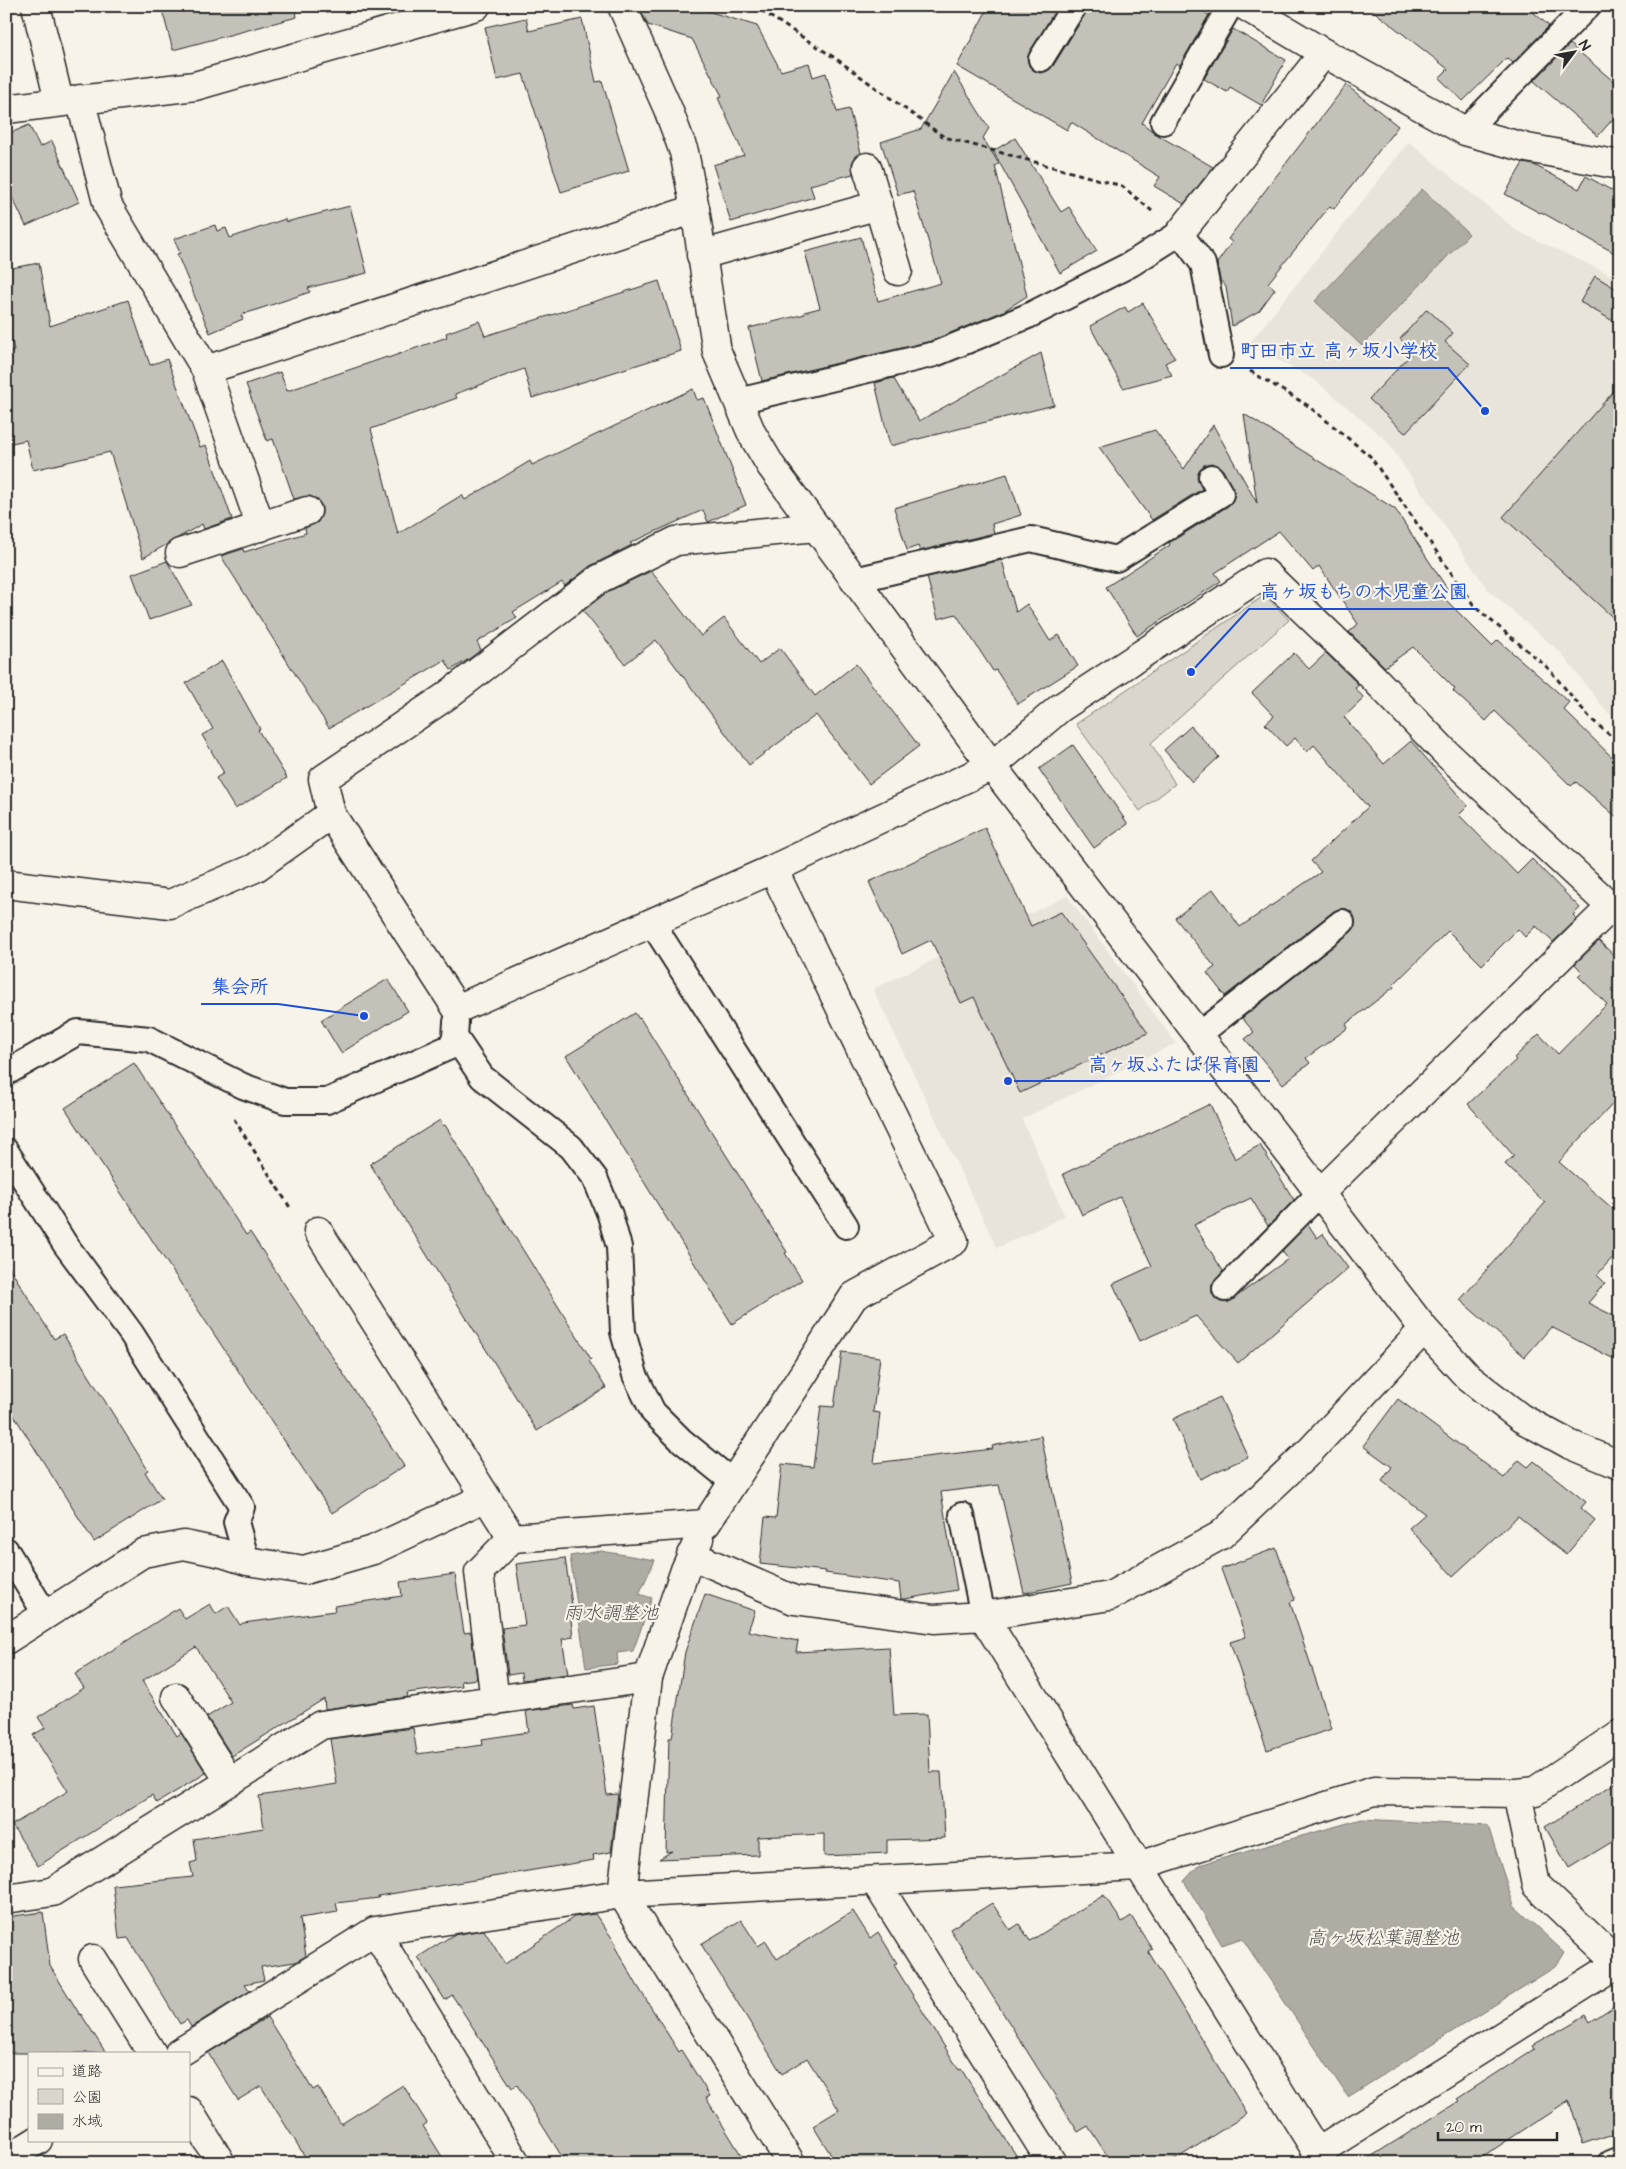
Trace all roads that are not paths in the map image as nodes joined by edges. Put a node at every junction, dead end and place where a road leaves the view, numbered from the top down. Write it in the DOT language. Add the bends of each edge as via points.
graph roads {
  1 [pos="36,6"];
  2 [pos="476,6"];
  3 [pos="622,6"];
  4 [pos="1074,6"];
  5 [pos="1230,6"];
  6 [pos="1246,6"];
  7 [pos="1588,6"];
  8 [pos="1324,54"];
  9 [pos="1041,59"];
  10 [pos="69,100"];
  11 [pos="6,109"];
  12 [pos="1162,122"];
  13 [pos="1466,131"];
  14 [pos="1620,165"];
  15 [pos="867,167"];
  16 [pos="879,205"];
  17 [pos="695,209"];
  18 [pos="1180,233"];
  19 [pos="701,255"];
  20 [pos="898,271"];
  21 [pos="1221,355"];
  22 [pos="206,370"];
  23 [pos="738,402"];
  24 [pos="1210,477"];
  25 [pos="306,511"];
  26 [pos="261,527"];
  27 [pos="816,527"];
  28 [pos="180,553"];
  29 [pos="855,580"];
  30 [pos="992,766"];
  31 [pos="331,814"];
  32 [pos="773,869"];
  33 [pos="6,884"];
  34 [pos="1615,911"];
  35 [pos="1342,922"];
  36 [pos="652,923"];
  37 [pos="456,1009"];
  38 [pos="1198,1035"];
  39 [pos="455,1037"];
  40 [pos="6,1073"];
  41 [pos="6,1151"];
  42 [pos="1319,1194"];
  43 [pos="846,1226"];
  44 [pos="318,1231"];
  45 [pos="1225,1289"];
  46 [pos="1424,1329"];
  47 [pos="1620,1465"];
  48 [pos="734,1483"];
  49 [pos="486,1497"];
  50 [pos="962,1514"];
  51 [pos="706,1524"];
  52 [pos="512,1538"];
  53 [pos="6,1550"];
  54 [pos="691,1555"];
  55 [pos="247,1561"];
  56 [pos="46,1615"];
  57 [pos="983,1616"];
  58 [pos="6,1640"];
  59 [pos="648,1678"];
  60 [pos="176,1697"];
  61 [pos="495,1700"];
  62 [pos="1620,1734"];
  63 [pos="230,1782"];
  64 [pos="1517,1793"];
  65 [pos="1138,1866"];
  66 [pos="875,1881"];
  67 [pos="622,1894"];
  68 [pos="6,1899"];
  69 [pos="375,1931"];
  70 [pos="93,1959"];
  71 [pos="1619,1962"];
  72 [pos="151,2052"];
  73 [pos="181,2052"];
  74 [pos="190,2113"];
  75 [pos="35,2142"];
  76 [pos="1321,2158"];
  77 [pos="1620,2159"];
  78 [pos="6,2160"];
  79 [pos="221,2163"];
  80 [pos="516,2163"];
  81 [pos="791,2163"];
  82 [pos="1052,2163"];
  83 [pos="1610,2163"];
  1 -- 10 [label="street"];
  2 -- 10 [label="street" via="195,86"];
  3 -- 17 [label="street" via="684,152"];
  4 -- 9 [label="lane"];
  5 -- 12 [label="lane"];
  6 -- 8 [label="street"];
  7 -- 13 [label="lane"];
  8 -- 13 [label="street"];
  8 -- 18 [label="street"];
  10 -- 11 [label="street"];
  10 -- 22 [label="street" via="108,206"];
  13 -- 14 [label="street" via="1527,148"];
  15 -- 16 [label="street"];
  16 -- 19 [label="street"];
  16 -- 20 [label="street"];
  17 -- 19 [label="street"];
  17 -- 22 [label="street"];
  18 -- 21 [label="lane" via="1203,264"];
  18 -- 23 [label="lane" via="1131,264 1028,316 936,354"];
  19 -- 23 [label="street" via="717,352"];
  22 -- 26 [label="street"];
  23 -- 27 [label="street" via="771,466"];
  24 -- 29 [label="lane" via="1221,494 1116,559 1031,539"];
  25 -- 26 [label="street"];
  26 -- 28 [label="street"];
  27 -- 29 [label="street"];
  27 -- 31 [label="street" via="676,541 599,579 445,697 322,779"];
  29 -- 30 [label="street"];
  30 -- 32 [label="street"];
  30 -- 34 [label="street" via="1060,708 1265,573 1447,754"];
  30 -- 38 [label="street"];
  31 -- 33 [label="street" via="254,868 170,904"];
  31 -- 37 [label="street"];
  32 -- 36 [label="street"];
  32 -- 48 [label="street" via="954,1241 854,1296"];
  34 -- 42 [label="street"];
  35 -- 38 [label="lane"];
  36 -- 37 [label="street"];
  36 -- 43 [label="lane"];
  37 -- 39 [label="lane"];
  38 -- 42 [label="street"];
  39 -- 40 [label="lane" via="450,1047 327,1101 285,1101 243,1086 149,1039 78,1032"];
  39 -- 48 [label="lane" via="482,1077 571,1147 595,1178 619,1247 622,1332 635,1375 653,1412 681,1440"];
  41 -- 55 [label="lane" via="65,1244 131,1333 242,1507 236,1522"];
  42 -- 45 [label="lane"];
  42 -- 46 [label="street"];
  44 -- 49 [label="street"];
  46 -- 47 [label="street" via="1469,1378 1521,1418 1569,1444"];
  46 -- 57 [label="street" via="1311,1450 1221,1535 1110,1596"];
  48 -- 51 [label="street"];
  49 -- 52 [label="street"];
  49 -- 55 [label="street" via="373,1550 304,1570"];
  50 -- 57 [label="lane"];
  51 -- 52 [label="street"];
  51 -- 54 [label="street"];
  52 -- 61 [label="street" via="479,1572"];
  53 -- 56 [label="lane"];
  54 -- 57 [label="street" via="794,1600 934,1620"];
  54 -- 59 [label="street"];
  55 -- 56 [label="street" via="184,1544 143,1553"];
  56 -- 58 [label="street"];
  57 -- 65 [label="street"];
  59 -- 61 [label="street"];
  59 -- 67 [label="street"];
  60 -- 63 [label="street"];
  61 -- 63 [label="street" via="321,1726"];
  62 -- 64 [label="street" via="1535,1791"];
  63 -- 68 [label="street" via="52,1892"];
  64 -- 65 [label="street" via="1374,1791"];
  64 -- 71 [label="street" via="1536,1885"];
  65 -- 66 [label="street"];
  65 -- 76 [label="street"];
  66 -- 67 [label="street"];
  66 -- 82 [label="street"];
  67 -- 69 [label="street"];
  67 -- 81 [label="street"];
  69 -- 73 [label="street"];
  69 -- 80 [label="street"];
  70 -- 72 [label="street"];
  71 -- 76 [label="street"];
  74 -- 79 [label="street"];
  75 -- 78 [label="street"];
  77 -- 83 [label="lane"];
}
